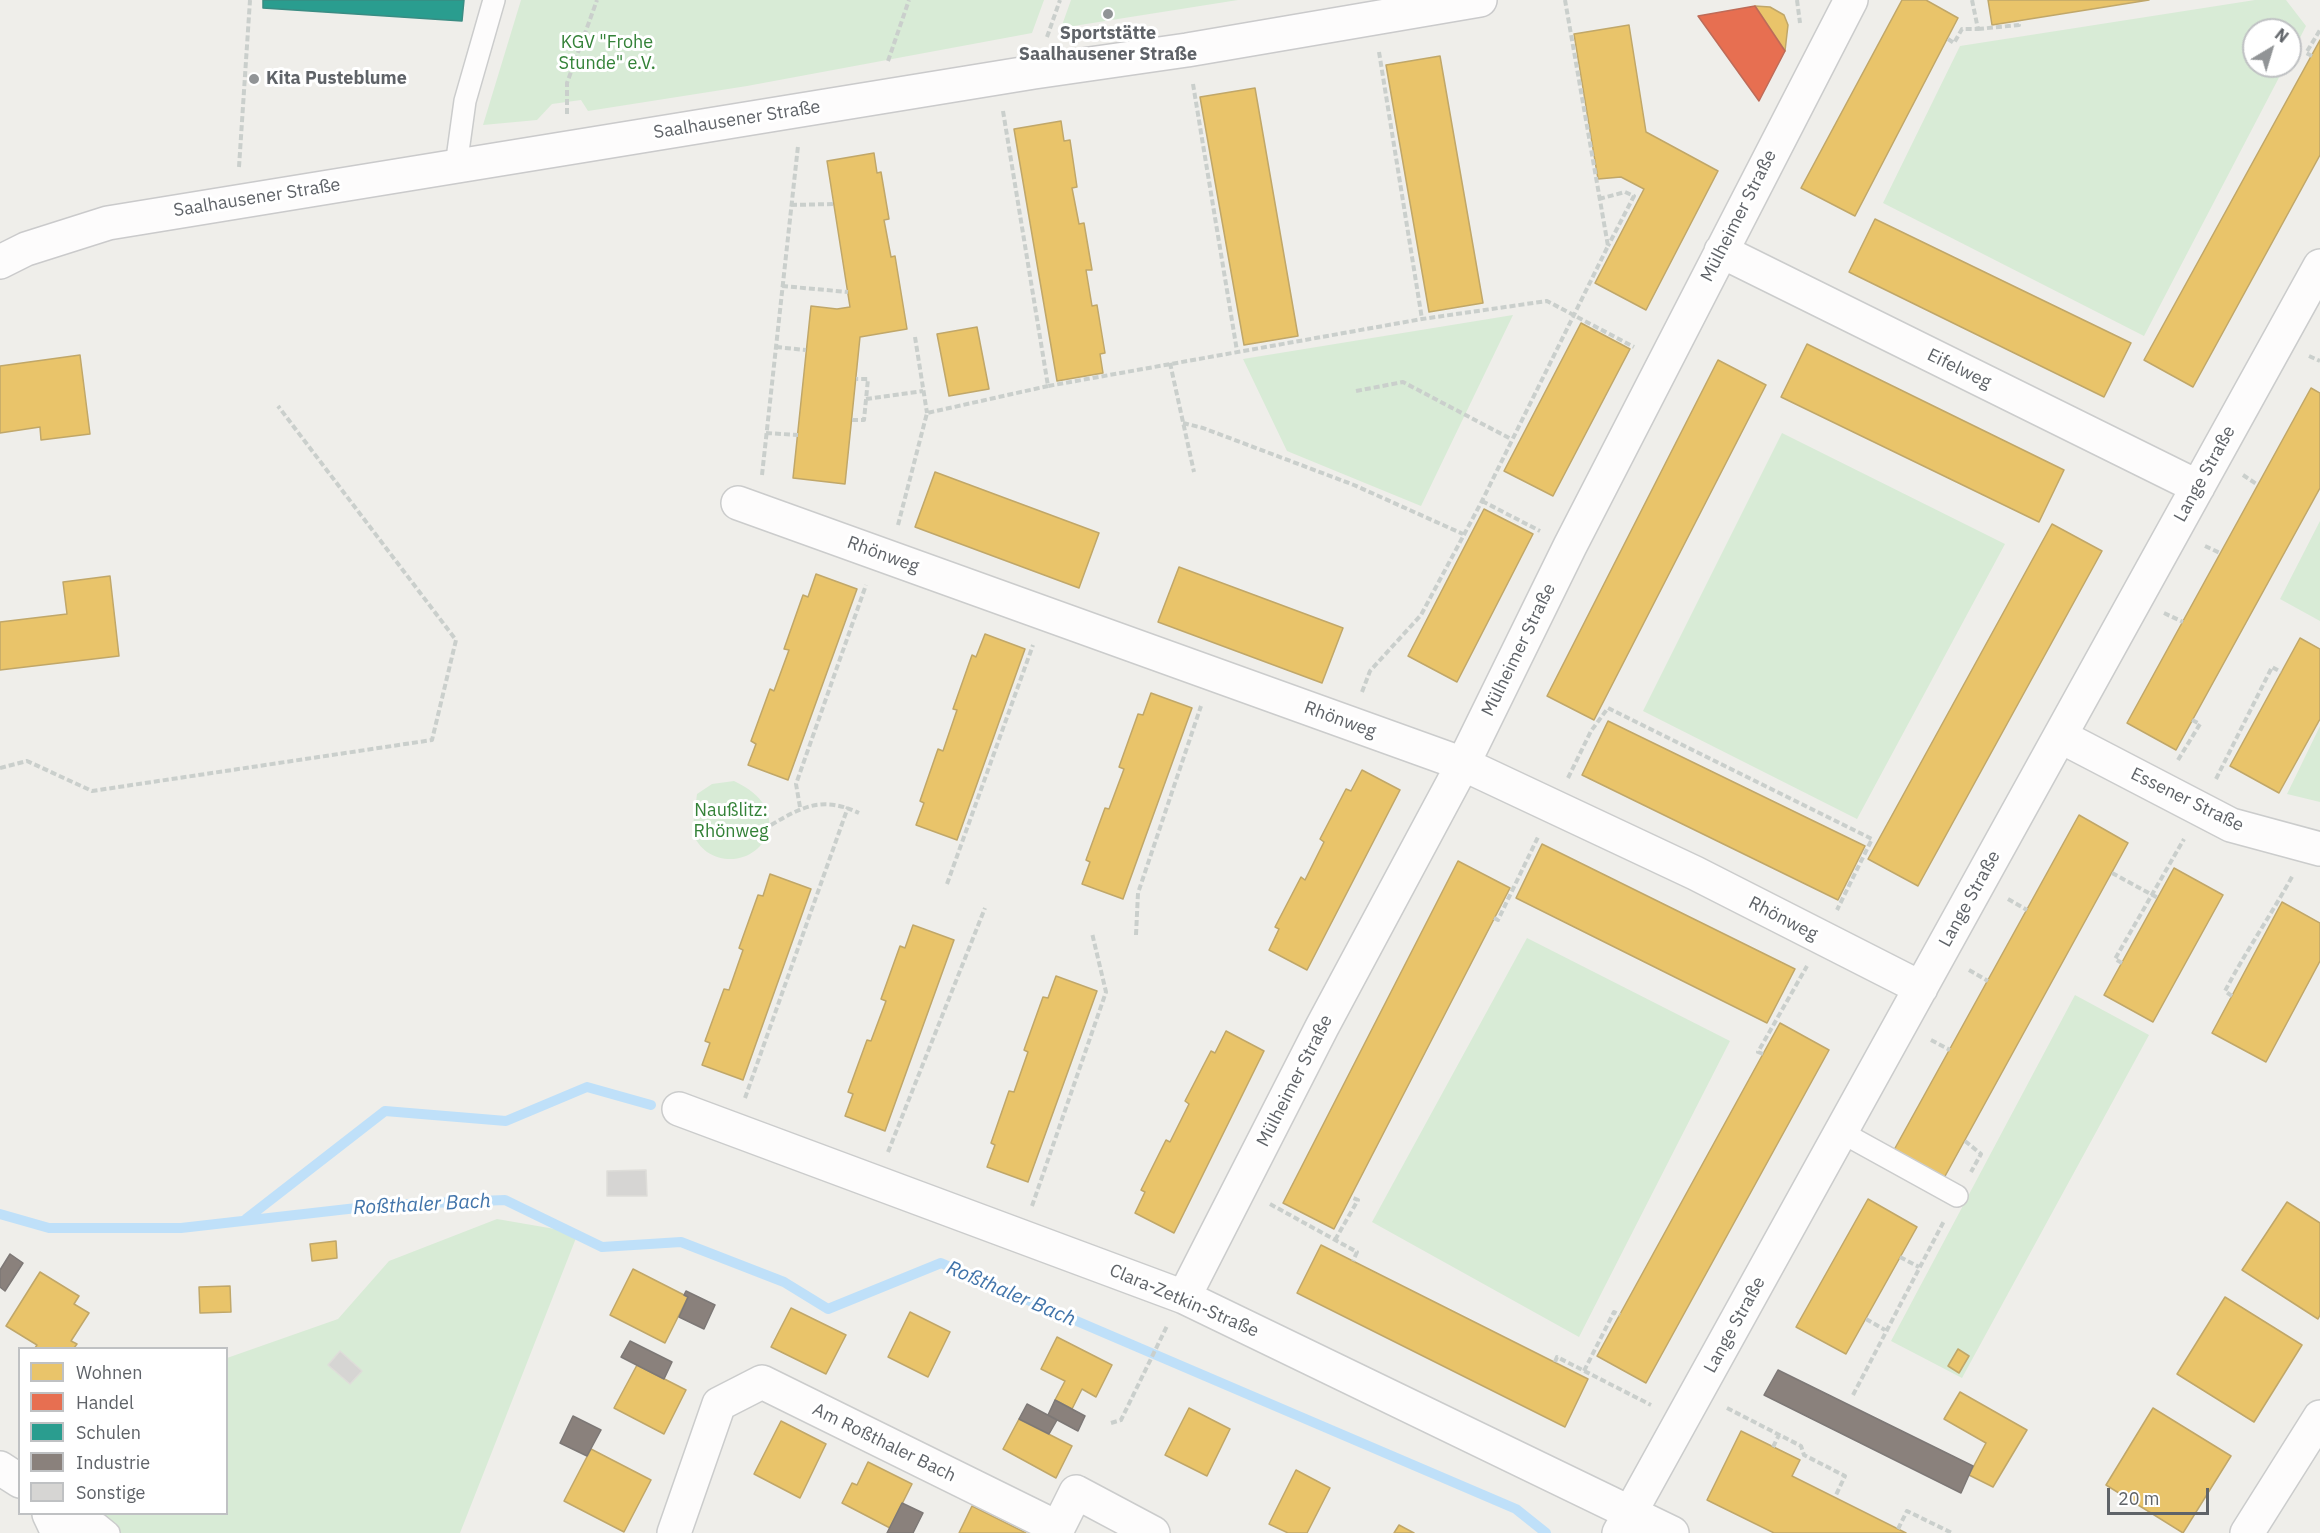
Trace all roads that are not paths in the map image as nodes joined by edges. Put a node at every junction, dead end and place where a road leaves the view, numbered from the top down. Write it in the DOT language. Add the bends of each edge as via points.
graph roads {
  1 [pos="494,0"];
  2 [pos="1480,0"];
  3 [pos="1851,0"];
  4 [pos="456,166"];
  5 [pos="1721,251"];
  6 [pos="0,262"];
  7 [pos="2320,266"];
  8 [pos="2198,488"];
  9 [pos="748,506"];
  10 [pos="2060,736"];
  11 [pos="1463,764"];
  12 [pos="2314,847"];
  13 [pos="1921,988"];
  14 [pos="679,1109"];
  15 [pos="1841,1132"];
  16 [pos="1957,1196"];
  17 [pos="1184,1297"];
  18 [pos="2320,1417"];
  19 [pos="0,1468"];
  20 [pos="18,1480"];
  21 [pos="54,1523"];
  22 [pos="1625,1523"];
  23 [pos="109,1533"];
  24 [pos="674,1533"];
  25 [pos="1153,1533"];
  26 [pos="1672,1533"];
  27 [pos="2247,1533"];
  1 -- 4 [label="lane" via="465,101"];
  2 -- 4 [label="street, Saalhausener Straße"];
  3 -- 5 [label="street, Mülheimer Straße"];
  4 -- 6 [label="street, Saalhausener Straße" via="108,223 26,249"];
  5 -- 8 [label="street, Eifelweg"];
  5 -- 11 [label="street, Mülheimer Straße"];
  7 -- 8 [label="street, Lange Straße"];
  8 -- 10 [label="street, Lange Straße"];
  9 -- 11 [label="street, Rhönweg"];
  10 -- 12 [label="street, Essener Straße" via="2231,825"];
  10 -- 13 [label="street, Lange Straße"];
  11 -- 13 [label="street, Rhönweg" via="1695,873"];
  11 -- 17 [label="street, Mülheimer Straße"];
  13 -- 15 [label="street, Lange Straße"];
  14 -- 17 [label="street, Clara-Zetkin-Straße"];
  15 -- 16 [label="lane"];
  15 -- 22 [label="street, Lange Straße"];
  17 -- 22 [label="street, Clara-Zetkin-Straße"];
  18 -- 27 [label="street"];
  19 -- 20 [label="street"];
  21 -- 23 [label="lane" via="98,1524"];
  22 -- 26 [label="street, Clara-Zetkin-Straße"];
  24 -- 25 [label="street, Am Roßthaler Bach" via="719,1404 762,1382 1058,1528 1076,1492"];
}
